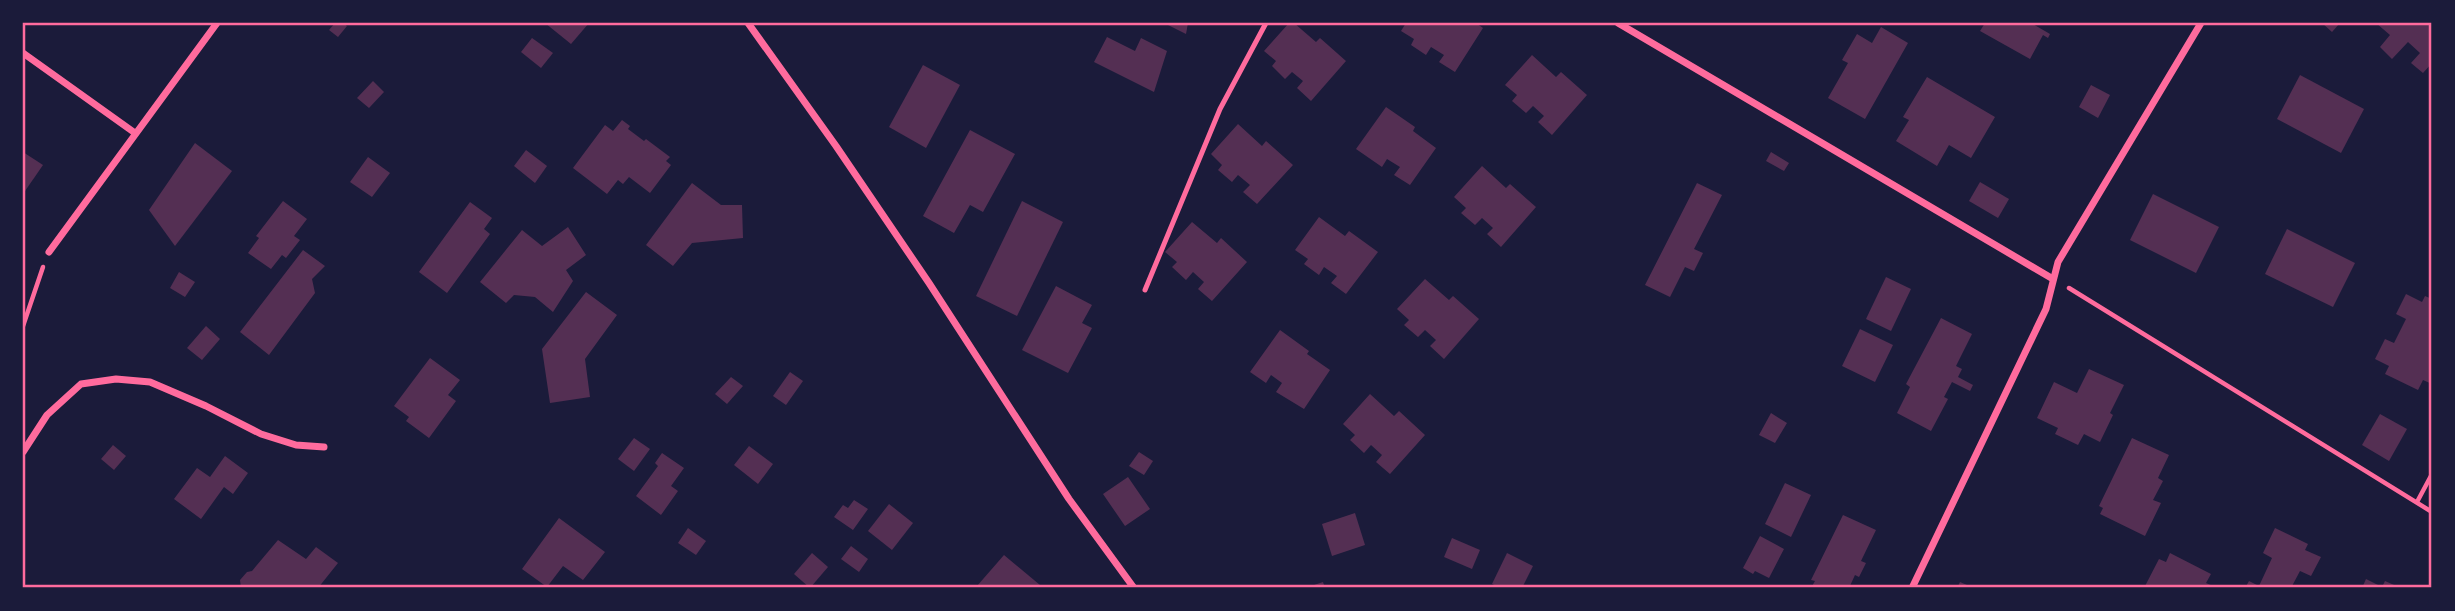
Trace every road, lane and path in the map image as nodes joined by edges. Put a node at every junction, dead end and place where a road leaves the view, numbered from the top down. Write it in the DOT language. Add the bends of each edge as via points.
graph roads {
  1 [pos="218,23"];
  2 [pos="748,23"];
  3 [pos="1266,23"];
  4 [pos="1618,23"];
  5 [pos="2201,23"];
  6 [pos="23,53"];
  7 [pos="135,133"];
  8 [pos="49,251"];
  9 [pos="2053,279"];
  10 [pos="1145,290"];
  11 [pos="23,326"];
  12 [pos="324,447"];
  13 [pos="23,452"];
  14 [pos="2432,474"];
  15 [pos="2417,502"];
  16 [pos="2432,512"];
  17 [pos="1134,588"];
  18 [pos="1912,588"];
  1 -- 7 [label="street"];
  2 -- 17 [label="street"];
  3 -- 10 [label="lane" via="1220,109"];
  4 -- 9 [label="street"];
  5 -- 9 [label="street" via="2058,262"];
  6 -- 7 [label="street"];
  7 -- 8 [label="street"];
  8 -- 11 [label="path"];
  9 -- 15 [label="path"];
  9 -- 18 [label="street" via="2046,309"];
  12 -- 13 [label="street" via="296,445 261,434 150,382 116,379 81,384 47,415"];
  14 -- 15 [label="path"];
  15 -- 16 [label="path"];
}
